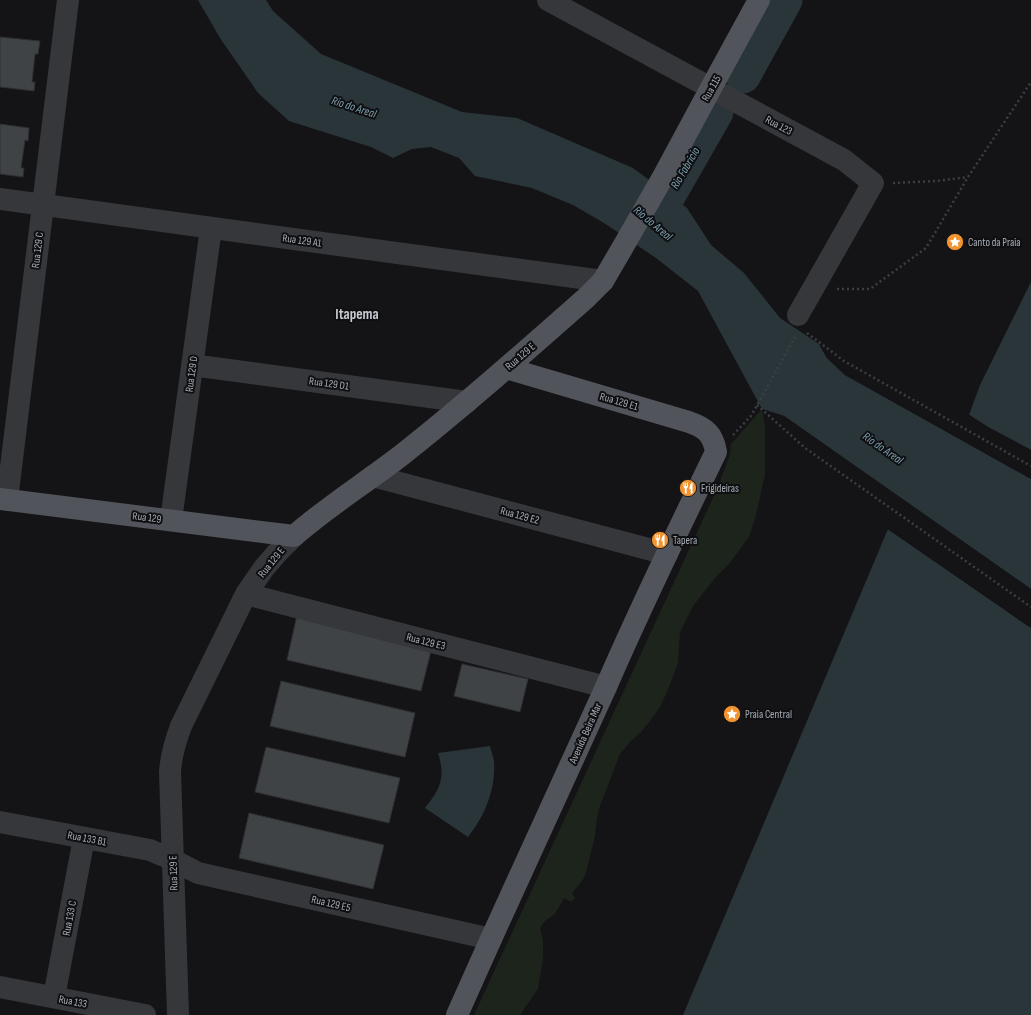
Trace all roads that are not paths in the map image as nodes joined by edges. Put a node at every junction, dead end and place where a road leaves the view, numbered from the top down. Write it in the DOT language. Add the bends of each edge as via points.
graph roads {
  1 [pos="68,0"];
  2 [pos="548,0"];
  3 [pos="759,0"];
  4 [pos="711,88"];
  5 [pos="0,199"];
  6 [pos="43,205"];
  7 [pos="211,228"];
  8 [pos="624,245"];
  9 [pos="603,280"];
  10 [pos="802,324"];
  11 [pos="192,365"];
  12 [pos="506,368"];
  13 [pos="467,402"];
  14 [pos="716,452"];
  15 [pos="373,476"];
  16 [pos="3,500"];
  17 [pos="171,520"];
  18 [pos="294,536"];
  19 [pos="667,554"];
  20 [pos="246,594"];
  21 [pos="606,687"];
  22 [pos="0,822"];
  23 [pos="84,838"];
  24 [pos="173,860"];
  25 [pos="491,939"];
  26 [pos="0,987"];
  27 [pos="54,997"];
  28 [pos="145,1015"];
  29 [pos="178,1015"];
  30 [pos="457,1015"];
  1 -- 6 [label="street, Rua 129 C"];
  2 -- 4 [label="street, Rua 123"];
  3 -- 4 [label="main road, Rua 115"];
  4 -- 8 [label="main road, Rua 115"];
  4 -- 10 [label="street, Rua 123" via="844,160 872,183 813,289"];
  5 -- 6 [label="street, Rua 129 A1"];
  6 -- 7 [label="street, Rua 129 A1"];
  6 -- 16 [label="street, Rua 129 C"];
  7 -- 9 [label="street, Rua 129 A1"];
  7 -- 11 [label="street, Rua 129 D"];
  8 -- 9 [label="main road, Rua 129 E"];
  9 -- 12 [label="main road, Rua 129 E"];
  11 -- 13 [label="street, Rua 129 D1"];
  11 -- 17 [label="street, Rua 129 D"];
  12 -- 13 [label="main road, Rua 129 E"];
  12 -- 14 [label="main road, Rua 129 E1" via="698,425 710,435 715,443"];
  13 -- 15 [label="main road, Rua 129 E"];
  14 -- 19 [label="main road, Avenida Beira Mar"];
  15 -- 18 [label="main road, Rua 129 E"];
  15 -- 19 [label="street, Rua 129 E2"];
  16 -- 17 [label="main road, Rua 129"];
  17 -- 18 [label="main road, Rua 129"];
  18 -- 20 [label="street, Rua 129 E" via="264,568"];
  19 -- 21 [label="main road, Avenida Beira Mar"];
  20 -- 21 [label="street, Rua 129 E3"];
  20 -- 24 [label="street, Rua 129 E" via="175,742 170,772"];
  21 -- 25 [label="main road, Avenida Beira Mar"];
  22 -- 23 [label="street, Rua 133 B1"];
  23 -- 24 [label="street, Rua 133 B1" via="150,850"];
  23 -- 27 [label="street, Rua 133 C"];
  24 -- 25 [label="street, Rua 129 E5" via="198,873"];
  24 -- 29 [label="street, Rua 129 E"];
  25 -- 30 [label="main road, Avenida Beira Mar"];
  26 -- 27 [label="street, Rua 133"];
  27 -- 28 [label="street, Rua 133"];
}
